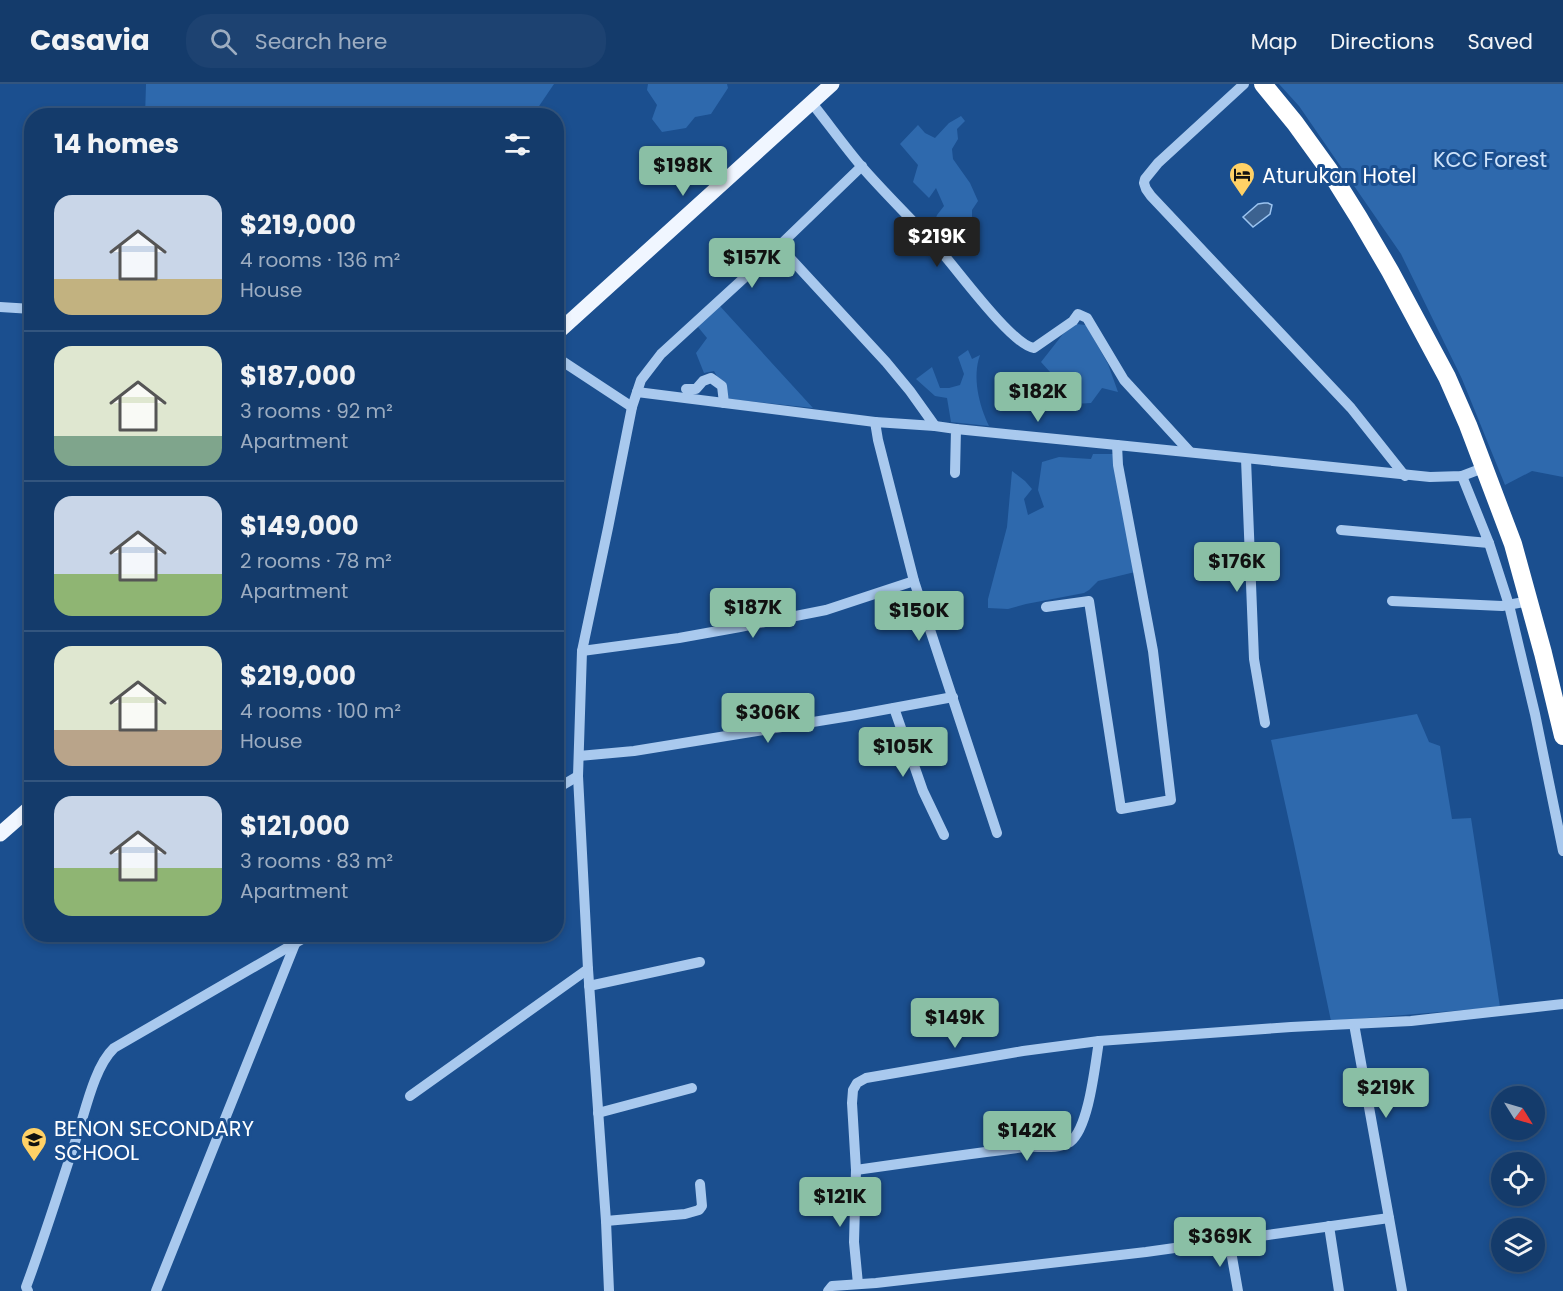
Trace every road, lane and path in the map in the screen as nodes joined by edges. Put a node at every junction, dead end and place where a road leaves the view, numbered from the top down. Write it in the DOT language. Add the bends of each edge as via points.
graph roads {
  1 [pos="832,84"];
  2 [pos="1244,84"];
  3 [pos="1263,84"];
  4 [pos="811,102"];
  5 [pos="862,166"];
  6 [pos="779,246"];
  7 [pos="0,307"];
  8 [pos="24,308"];
  9 [pos="564,327"];
  10 [pos="564,362"];
  11 [pos="686,389"];
  12 [pos="637,392"];
  13 [pos="724,403"];
  14 [pos="632,407"];
  15 [pos="875,422"];
  16 [pos="935,426"];
  17 [pos="956,429"];
  18 [pos="1117,445"];
  19 [pos="1190,452"];
  20 [pos="1246,459"];
  21 [pos="1483,468"];
  22 [pos="955,473"];
  23 [pos="1405,476"];
  24 [pos="1462,476"];
  25 [pos="1341,530"];
  26 [pos="1489,543"];
  27 [pos="914,581"];
  28 [pos="1392,601"];
  29 [pos="1529,601"];
  30 [pos="1509,605"];
  31 [pos="1046,607"];
  32 [pos="582,651"];
  33 [pos="953,697"];
  34 [pos="1559,702"];
  35 [pos="894,708"];
  36 [pos="1265,723"];
  37 [pos="1563,736"];
  38 [pos="579,756"];
  39 [pos="578,776"];
  40 [pos="564,784"];
  41 [pos="24,813"];
  42 [pos="997,833"];
  43 [pos="0,834"];
  44 [pos="944,835"];
  45 [pos="1563,851"];
  46 [pos="298,942"];
  47 [pos="295,944"];
  48 [pos="700,962"];
  49 [pos="588,969"];
  50 [pos="589,986"];
  51 [pos="1563,1005"];
  52 [pos="1354,1024"];
  53 [pos="1099,1041"];
  54 [pos="692,1088"];
  55 [pos="410,1096"];
  56 [pos="598,1113"];
  57 [pos="856,1170"];
  58 [pos="700,1184"];
  59 [pos="1389,1218"];
  60 [pos="606,1221"];
  61 [pos="1329,1226"];
  62 [pos="1229,1239"];
  63 [pos="858,1284"];
  64 [pos="28,1291"];
  65 [pos="156,1291"];
  66 [pos="609,1291"];
  67 [pos="828,1291"];
  68 [pos="1238,1291"];
  69 [pos="1339,1291"];
  70 [pos="1402,1291"];
  1 -- 4 [label="main road"];
  2 -- 23 [label="street" via="1158,163 1145,178 1146,189 1351,408"];
  3 -- 21 [label="highway" via="1329,170 1390,270 1447,376"];
  4 -- 5 [label="street"];
  4 -- 9 [label="main road"];
  5 -- 6 [label="street"];
  5 -- 19 [label="street" via="1023,345 1037,347 1078,314 1087,318 1124,380"];
  6 -- 12 [label="street" via="661,354 641,380"];
  6 -- 16 [label="street" via="886,362"];
  7 -- 8 [label="street"];
  10 -- 14 [label="street"];
  11 -- 13 [label="street" via="696,389 711,378 722,386"];
  12 -- 13 [label="street"];
  12 -- 14 [label="street"];
  13 -- 15 [label="street"];
  14 -- 32 [label="street"];
  15 -- 16 [label="street"];
  15 -- 27 [label="street"];
  16 -- 17 [label="street"];
  17 -- 18 [label="street"];
  17 -- 22 [label="street"];
  18 -- 19 [label="street"];
  18 -- 31 [label="street" via="1153,651 1171,800 1121,809 1089,601"];
  19 -- 20 [label="street"];
  20 -- 23 [label="street"];
  20 -- 36 [label="street" via="1254,659"];
  21 -- 24 [label="street"];
  21 -- 29 [label="highway" via="1513,544"];
  23 -- 24 [label="street"];
  24 -- 26 [label="street"];
  25 -- 26 [label="street"];
  26 -- 30 [label="street"];
  27 -- 32 [label="street" via="826,610 710,633"];
  27 -- 33 [label="street"];
  28 -- 30 [label="street"];
  29 -- 30 [label="street"];
  29 -- 34 [label="highway"];
  30 -- 45 [label="street"];
  32 -- 38 [label="street"];
  33 -- 35 [label="street"];
  33 -- 42 [label="street"];
  34 -- 37 [label="highway"];
  35 -- 38 [label="street" via="634,751"];
  35 -- 44 [label="street" via="923,791"];
  38 -- 39 [label="street"];
  39 -- 40 [label="street"];
  39 -- 49 [label="street"];
  41 -- 43 [label="main road"];
  46 -- 47 [label="street"];
  47 -- 64 [label="street" via="107,1054 26,1287"];
  47 -- 65 [label="street"];
  48 -- 50 [label="street"];
  49 -- 50 [label="street"];
  49 -- 55 [label="street"];
  50 -- 56 [label="street"];
  51 -- 52 [label="street"];
  52 -- 53 [label="street"];
  52 -- 59 [label="street"];
  53 -- 57 [label="street" via="1088,1107 1071,1141 1059,1146"];
  53 -- 57 [label="street" via="866,1078 853,1089"];
  54 -- 56 [label="street"];
  56 -- 60 [label="street"];
  57 -- 63 [label="street" via="854,1242"];
  58 -- 60 [label="street" via="699,1210"];
  59 -- 61 [label="street"];
  59 -- 70 [label="street"];
  60 -- 66 [label="street"];
  61 -- 62 [label="street"];
  61 -- 69 [label="street"];
  62 -- 63 [label="street"];
  62 -- 68 [label="street"];
  63 -- 67 [label="street" via="832,1286"];
}
